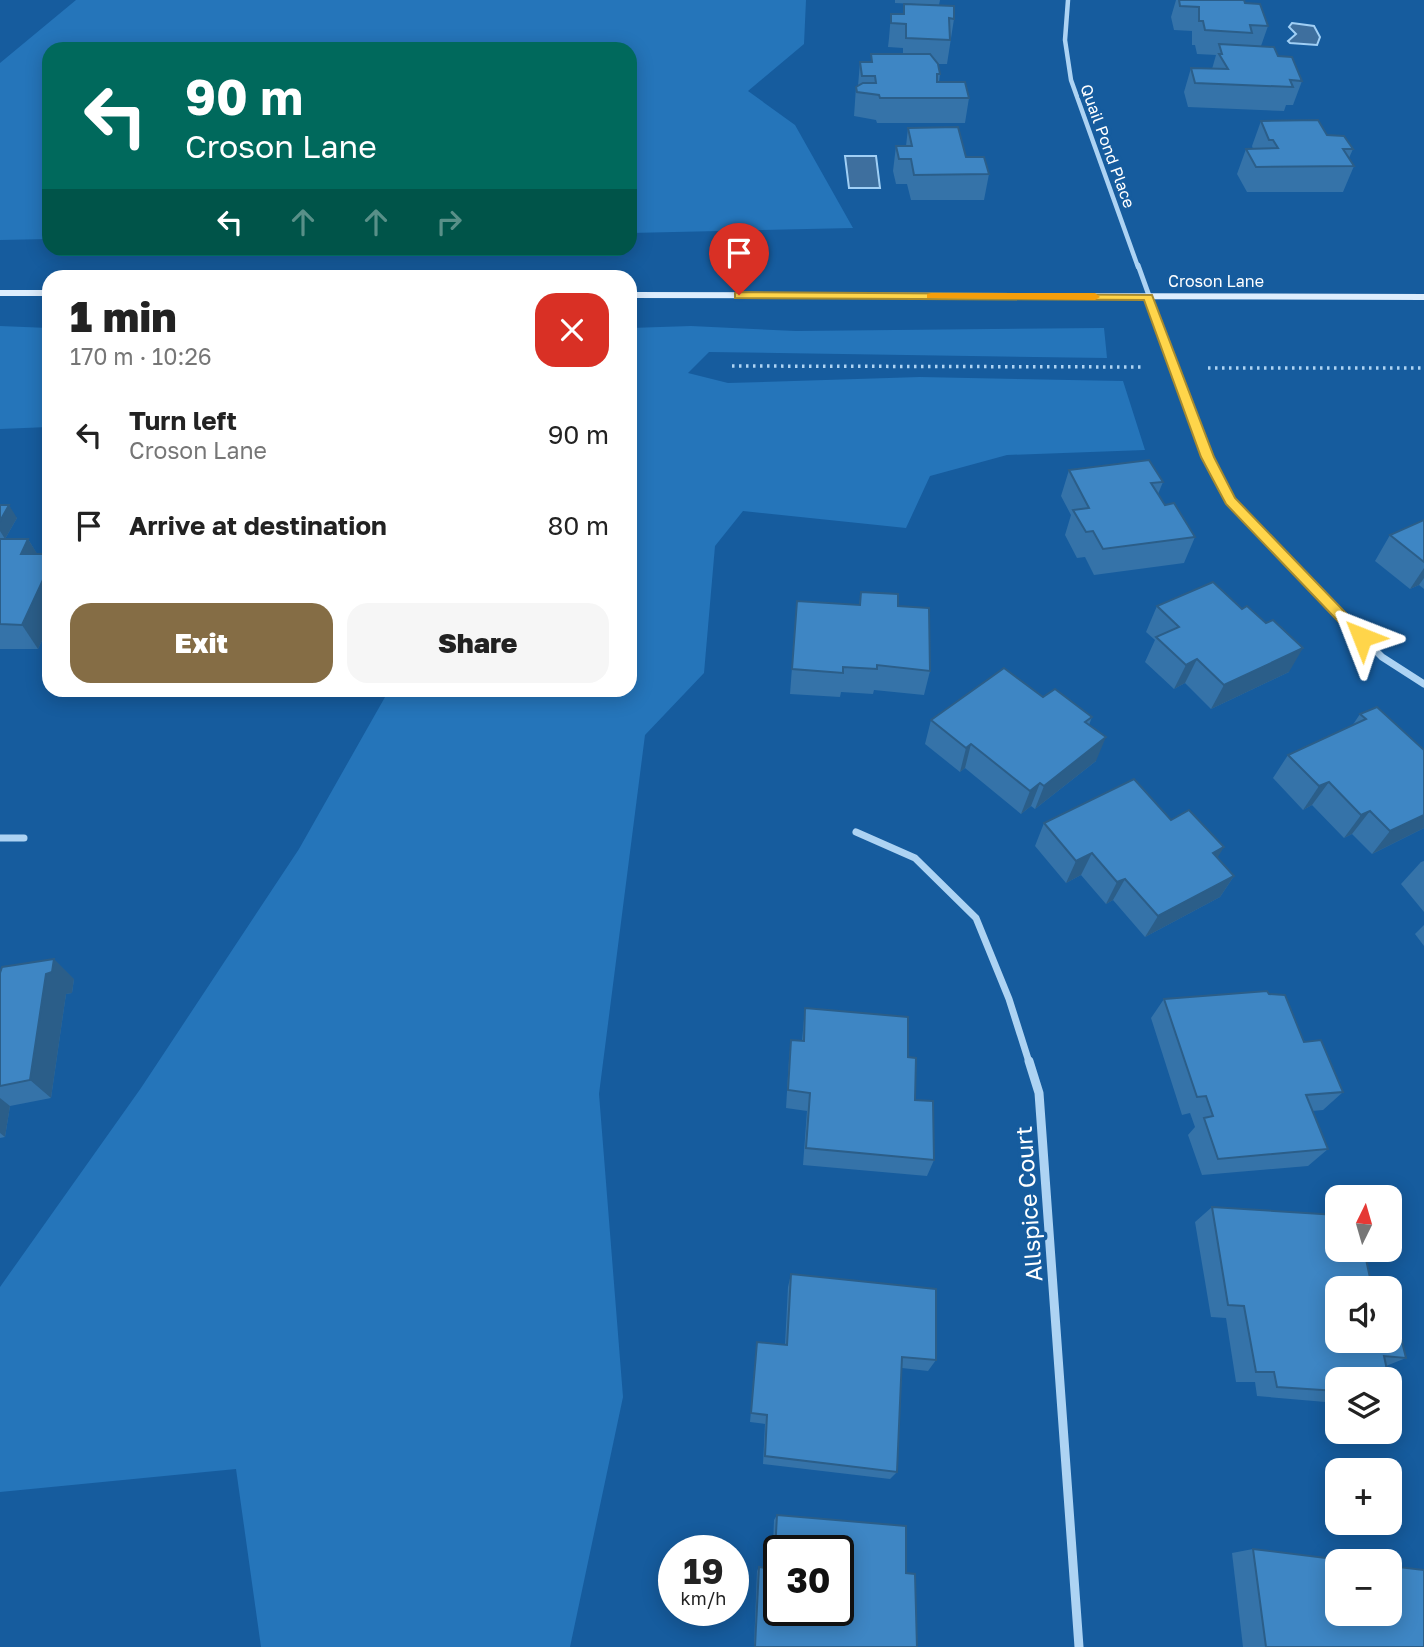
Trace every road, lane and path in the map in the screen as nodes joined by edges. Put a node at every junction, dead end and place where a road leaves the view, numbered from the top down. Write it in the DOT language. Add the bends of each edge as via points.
graph roads {
  1 [pos="1068,0"];
  2 [pos="0,293"];
  3 [pos="42,293"];
  4 [pos="637,295"];
  5 [pos="1149,297"];
  6 [pos="1424,297"];
  7 [pos="732,366"];
  8 [pos="1174,367"];
  9 [pos="1424,368"];
  10 [pos="1424,684"];
  11 [pos="856,832"];
  12 [pos="0,838"];
  13 [pos="24,838"];
  14 [pos="1079,1647"];
  1 -- 5 [label="street, Quail Pond Place" via="1065,40 1071,80"];
  2 -- 3 [label="main road"];
  4 -- 5 [label="main road, Croson Lane"];
  5 -- 6 [label="main road, Croson Lane"];
  5 -- 8 [label="street, Quail Pond Place"];
  7 -- 8 [label="path"];
  8 -- 9 [label="path"];
  8 -- 10 [label="street, Quail Pond Place" via="1207,457 1230,501 1382,657"];
  11 -- 14 [label="street, Allspice Court" via="915,858 976,918 1009,999 1039,1093"];
  12 -- 13 [label="street"];
}
